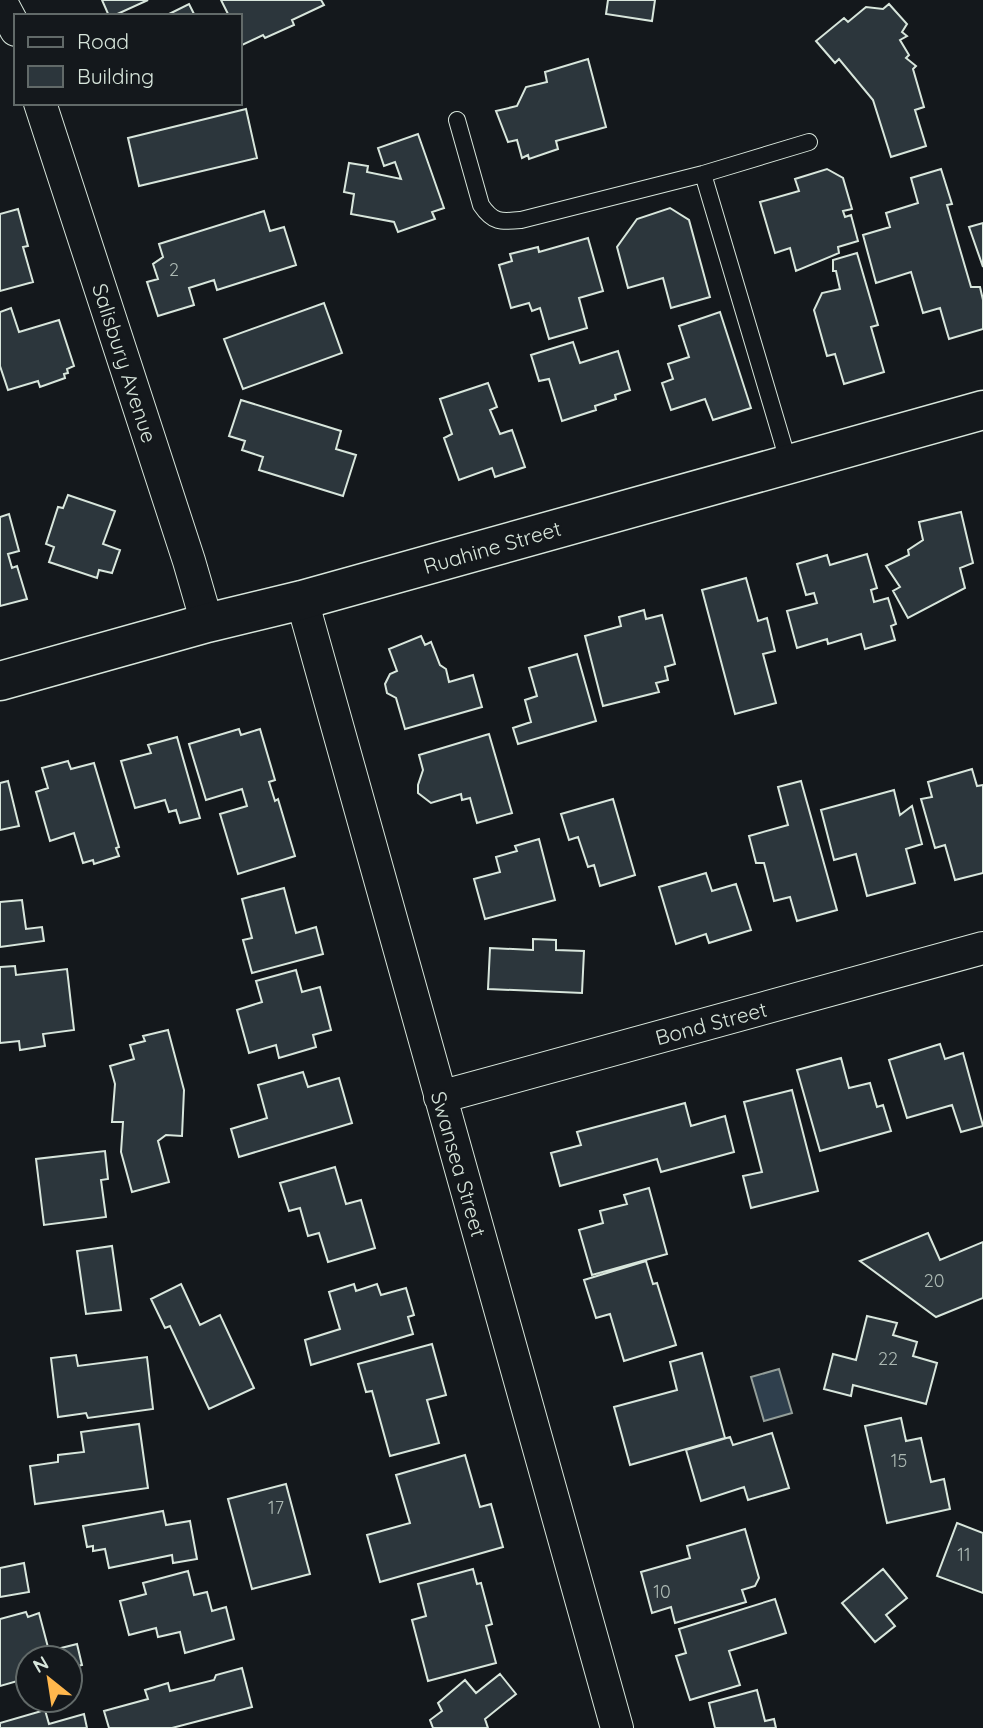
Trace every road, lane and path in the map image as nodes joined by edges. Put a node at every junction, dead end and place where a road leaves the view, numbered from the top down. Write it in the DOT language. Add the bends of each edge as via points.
graph roads {
  1 [pos="0,0"];
  2 [pos="14,26"];
  3 [pos="41,105"];
  4 [pos="457,120"];
  5 [pos="809,142"];
  6 [pos="703,174"];
  7 [pos="983,410"];
  8 [pos="789,464"];
  9 [pos="302,600"];
  10 [pos="207,624"];
  11 [pos="0,681"];
  12 [pos="983,948"];
  13 [pos="440,1097"];
  14 [pos="617,1728"];
  1 -- 2 [label="street"];
  3 -- 10 [label="street, Salisbury Avenue"];
  4 -- 6 [label="lane" via="481,205 489,216 503,222"];
  5 -- 6 [label="lane"];
  6 -- 8 [label="lane"];
  7 -- 8 [label="street, Ruahine Street"];
  8 -- 9 [label="street, Ruahine Street"];
  9 -- 10 [label="street, Ruahine Street"];
  9 -- 13 [label="street, Swansea Street"];
  10 -- 11 [label="street, Ruahine Street"];
  12 -- 13 [label="street, Bond Street"];
  13 -- 14 [label="street, Swansea Street"];
}
